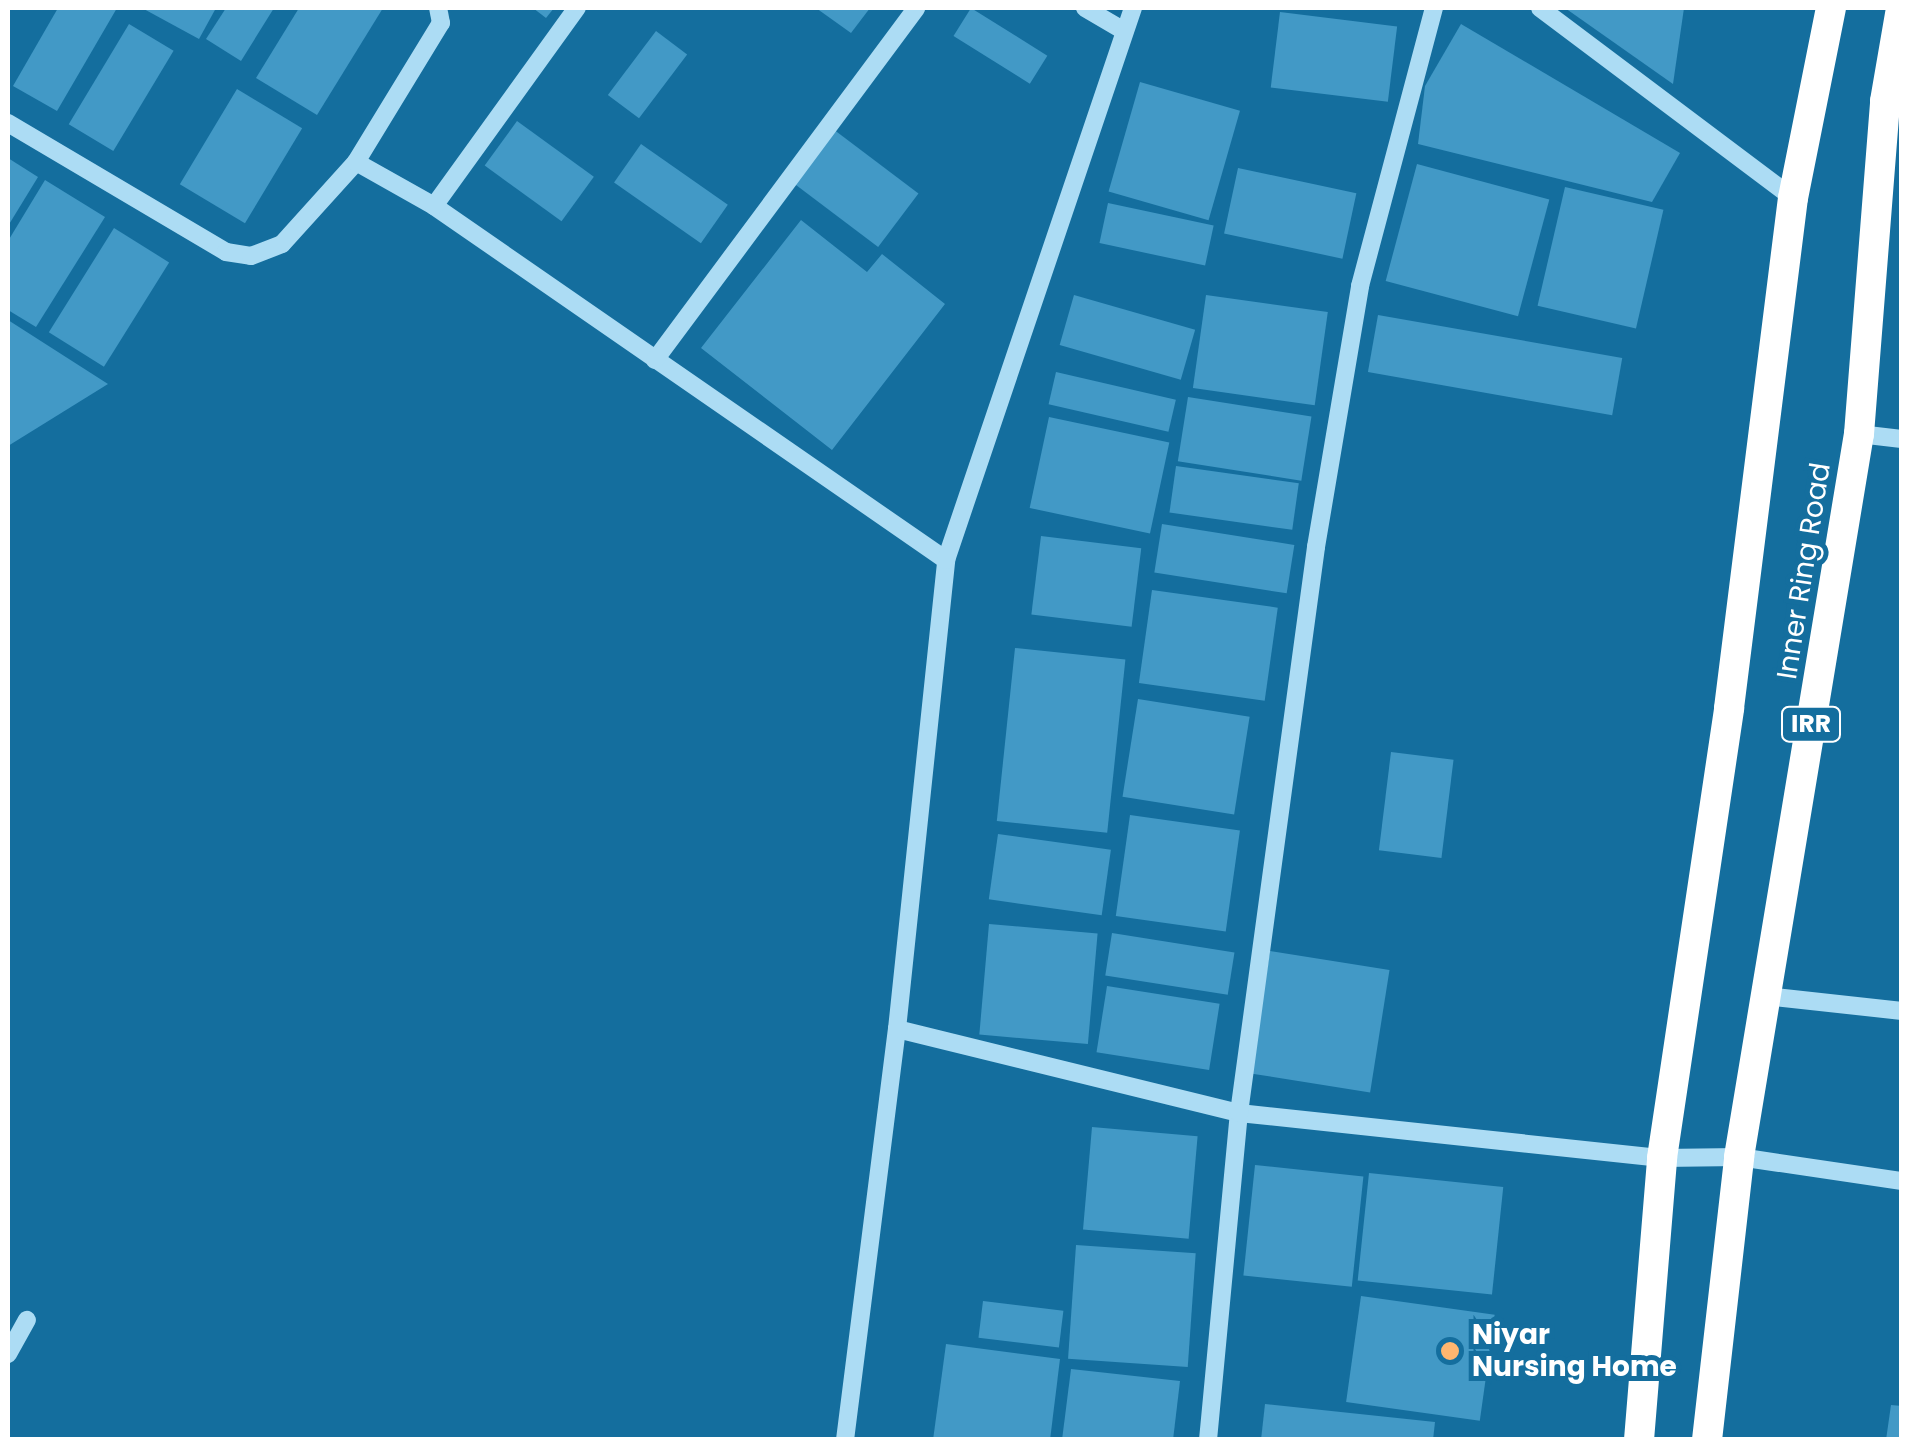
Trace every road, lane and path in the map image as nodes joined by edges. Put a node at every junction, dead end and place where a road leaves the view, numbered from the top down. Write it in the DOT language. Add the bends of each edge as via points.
graph roads {
  1 [pos="438,8"];
  2 [pos="578,8"];
  3 [pos="916,8"];
  4 [pos="1085,8"];
  5 [pos="1132,8"];
  6 [pos="1434,8"];
  7 [pos="1540,8"];
  8 [pos="1831,8"];
  9 [pos="1901,8"];
  10 [pos="1124,31"];
  11 [pos="8,123"];
  12 [pos="356,162"];
  13 [pos="1793,198"];
  14 [pos="434,206"];
  15 [pos="655,360"];
  16 [pos="1859,434"];
  17 [pos="1902,439"];
  18 [pos="946,560"];
  19 [pos="1766,996"];
  20 [pos="1902,1011"];
  21 [pos="897,1028"];
  22 [pos="1239,1113"];
  23 [pos="1739,1157"];
  24 [pos="1662,1158"];
  25 [pos="1902,1181"];
  26 [pos="26,1320"];
  27 [pos="8,1354"];
  28 [pos="845,1440"];
  29 [pos="1208,1440"];
  30 [pos="1639,1440"];
  31 [pos="1708,1440"];
  1 -- 12 [label="street" via="441,24"];
  2 -- 14 [label="street"];
  3 -- 15 [label="street"];
  4 -- 10 [label="street"];
  5 -- 10 [label="street"];
  6 -- 22 [label="street" via="1360,286 1316,546"];
  7 -- 13 [label="street"];
  8 -- 13 [label="highway, Inner Ring Road"];
  9 -- 16 [label="highway, Inner Ring Road / IRR" via="1885,101"];
  10 -- 18 [label="street"];
  11 -- 12 [label="street" via="226,252 251,256 282,244"];
  12 -- 14 [label="street"];
  13 -- 24 [label="highway, Inner Ring Road" via="1729,708"];
  14 -- 15 [label="street"];
  15 -- 18 [label="street"];
  16 -- 17 [label="street"];
  16 -- 19 [label="highway, Inner Ring Road / IRR"];
  18 -- 21 [label="street"];
  19 -- 20 [label="street"];
  19 -- 23 [label="highway, Inner Ring Road / IRR"];
  21 -- 22 [label="street"];
  21 -- 28 [label="street"];
  22 -- 24 [label="street"];
  22 -- 29 [label="street"];
  23 -- 24 [label="street"];
  23 -- 25 [label="street"];
  23 -- 31 [label="highway, Inner Ring Road / IRR"];
  24 -- 30 [label="highway, Inner Ring Road"];
  26 -- 27 [label="street"];
}
